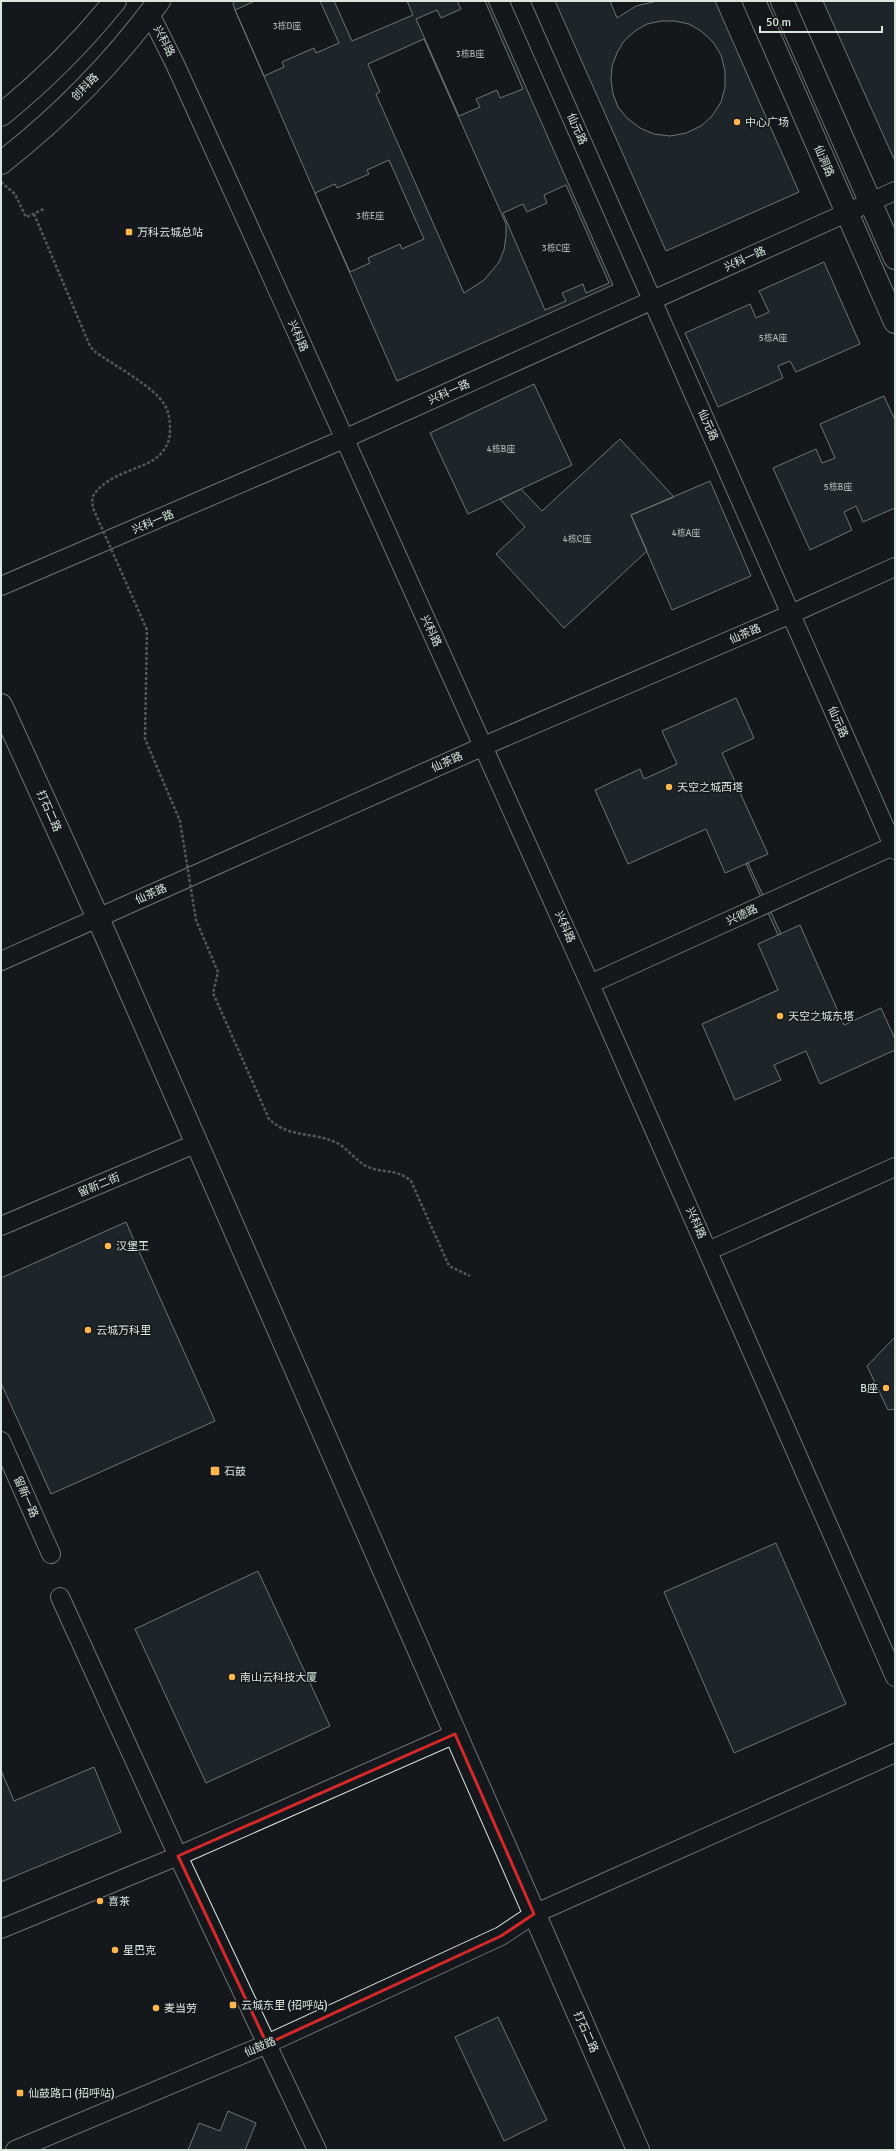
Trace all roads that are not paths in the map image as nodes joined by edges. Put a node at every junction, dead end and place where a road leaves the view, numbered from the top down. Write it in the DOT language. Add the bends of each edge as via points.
graph roads {
  1 [pos="114,1"];
  2 [pos="520,1"];
  3 [pos="754,1"];
  4 [pos="782,1"];
  5 [pos="155,7"];
  6 [pos="1,115"];
  7 [pos="1,163"];
  8 [pos="895,191"];
  9 [pos="870,202"];
  10 [pos="847,213"];
  11 [pos="895,258"];
  12 [pos="652,300"];
  13 [pos="895,322"];
  14 [pos="344,439"];
  15 [pos="895,567"];
  16 [pos="1,586"];
  17 [pos="791,614"];
  18 [pos="1,705"];
  19 [pos="484,746"];
  20 [pos="894,848"];
  21 [pos="98,918"];
  22 [pos="1,961"];
  23 [pos="590,984"];
  24 [pos="196,1143"];
  25 [pos="895,1167"];
  26 [pos="1,1226"];
  27 [pos="708,1251"];
  28 [pos="1,1441"];
  29 [pos="51,1554"];
  30 [pos="60,1597"];
  31 [pos="895,1677"];
  32 [pos="455,1734"];
  33 [pos="895,1753"];
  34 [pos="178,1856"];
  35 [pos="534,1914"];
  36 [pos="1,1929"];
  37 [pos="267,2044"];
  38 [pos="16,2150"];
  39 [pos="317,2150"];
  40 [pos="638,2150"];
  1 -- 6 [label="main road" via="77,45 26,95"];
  2 -- 12 [label="street, 仙元路"];
  3 -- 10 [label="main road, 仙洞路"];
  4 -- 9 [label="main road"];
  5 -- 7 [label="main road, 创科路" via="77,96"];
  5 -- 14 [label="street, 兴科路" via="182,79"];
  8 -- 9 [label="street, 兴科一路"];
  9 -- 10 [label="street, 兴科一路"];
  9 -- 11 [label="main road"];
  10 -- 12 [label="street, 兴科一路"];
  10 -- 13 [label="main road, 仙洞路"];
  12 -- 14 [label="street, 兴科一路"];
  12 -- 17 [label="street, 仙元路"];
  14 -- 16 [label="street, 兴科一路"];
  14 -- 19 [label="street, 兴科路"];
  15 -- 17 [label="street, 仙茶路"];
  17 -- 19 [label="street, 仙茶路"];
  17 -- 20 [label="street, 仙元路"];
  18 -- 21 [label="main road, 打石二路"];
  19 -- 21 [label="street, 仙茶路"];
  19 -- 23 [label="street, 兴科路"];
  20 -- 23 [label="street, 兴德路"];
  21 -- 22 [label="street, 仙茶路"];
  21 -- 24 [label="main road, 打石二路"];
  23 -- 27 [label="street, 兴科路"];
  24 -- 26 [label="street, 留新二街"];
  24 -- 32 [label="main road, 打石二路"];
  25 -- 27 [label="street"];
  27 -- 31 [label="street, 兴科路"];
  28 -- 29 [label="street, 留新一路"];
  30 -- 34 [label="street"];
  32 -- 34 [label="street"];
  32 -- 35 [label="main road, 打石二路"];
  33 -- 35 [label="street, 仙鼓路"];
  34 -- 36 [label="street"];
  34 -- 37 [label="street"];
  35 -- 37 [label="street, 仙鼓路" via="501,1936"];
  35 -- 40 [label="main road, 打石二路"];
  37 -- 38 [label="street, 仙鼓路"];
  37 -- 39 [label="street"];
}
